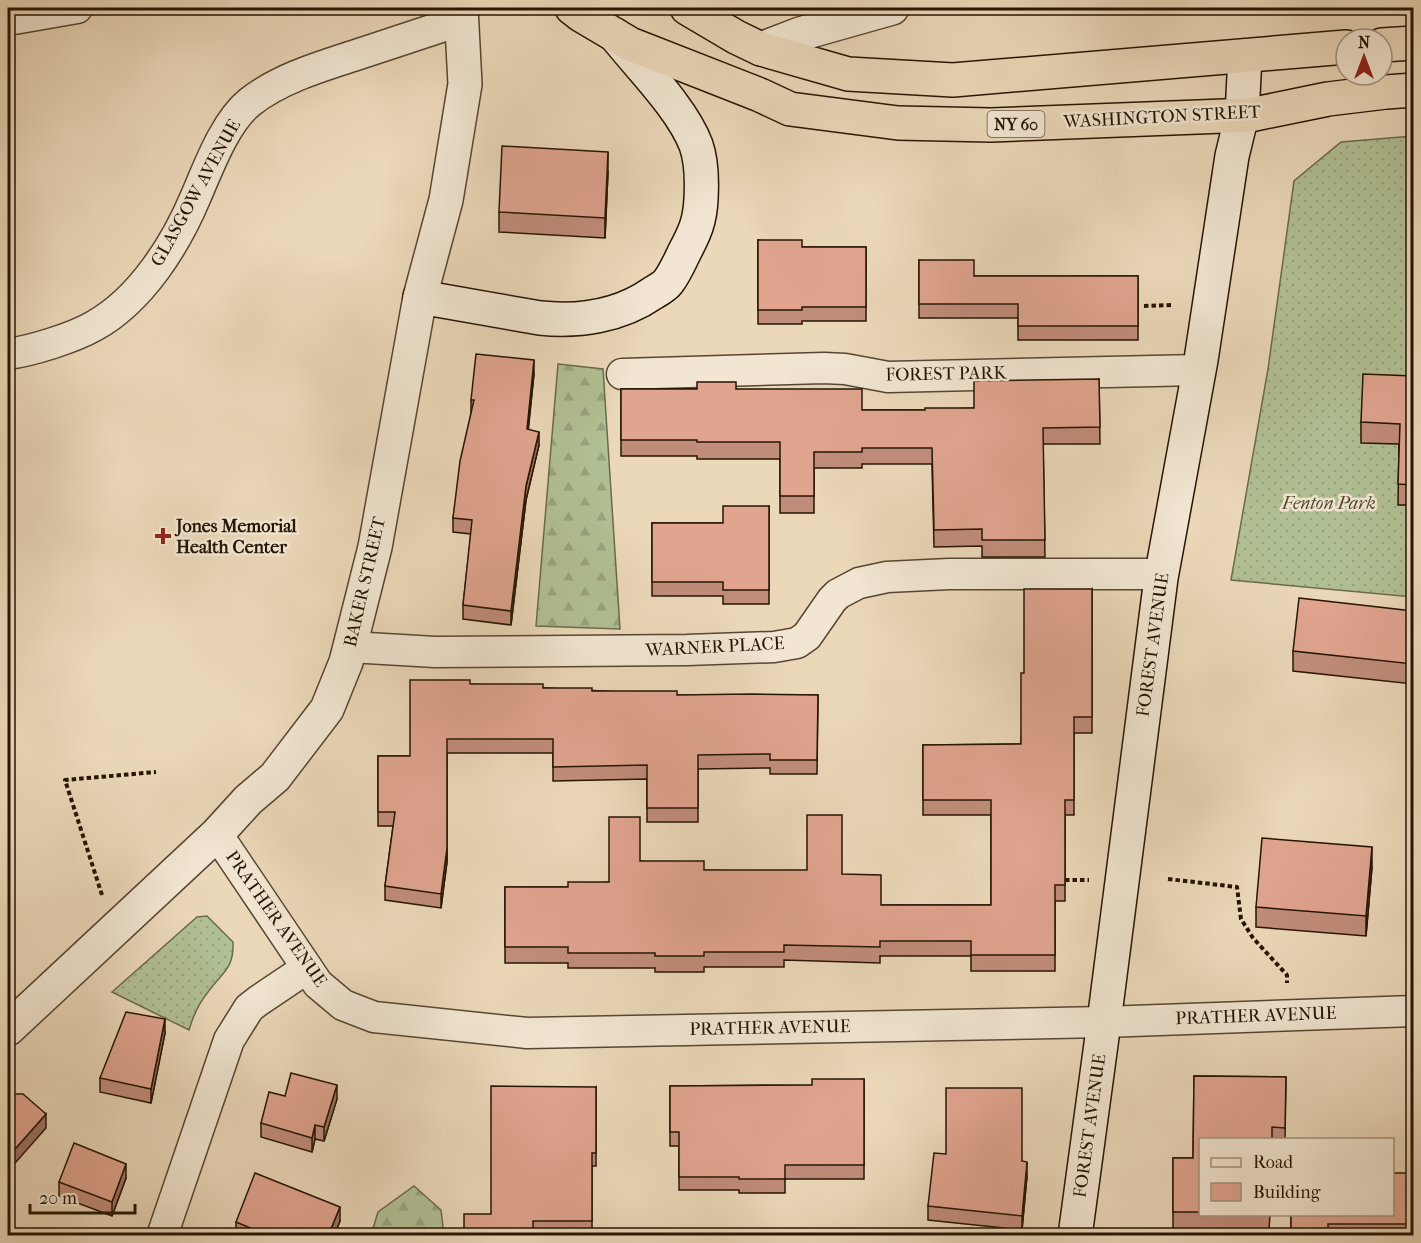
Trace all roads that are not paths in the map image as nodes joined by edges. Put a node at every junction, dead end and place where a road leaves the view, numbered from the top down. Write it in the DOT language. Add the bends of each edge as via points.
graph roads {
  1 [pos="77,8"];
  2 [pos="572,8"];
  3 [pos="687,8"];
  4 [pos="892,8"];
  5 [pos="461,14"];
  6 [pos="8,20"];
  7 [pos="615,35"];
  8 [pos="1413,43"];
  9 [pos="1394,44"];
  10 [pos="1334,48"];
  11 [pos="761,49"];
  12 [pos="1245,56"];
  13 [pos="1413,90"];
  14 [pos="1242,115"];
  15 [pos="420,297"];
  16 [pos="8,354"];
  17 [pos="1199,370"];
  18 [pos="622,374"];
  19 [pos="1162,574"];
  20 [pos="350,647"];
  21 [pos="217,834"];
  22 [pos="307,968"];
  23 [pos="1413,1011"];
  24 [pos="1104,1022"];
  25 [pos="8,1029"];
  26 [pos="162,1236"];
  27 [pos="1075,1236"];
  1 -- 6 [label="street"];
  2 -- 7 [label="highway, WASHINGTON STREET / NY 60"];
  3 -- 11 [label="highway"];
  4 -- 11 [label="main road"];
  5 -- 15 [label="main road, BAKER STREET" via="465,84 446,200"];
  5 -- 16 [label="street, GLASGOW AVENUE" via="310,70 249,102 229,127 166,255 144,283 94,327"];
  7 -- 14 [label="highway, WASHINGTON STREET / NY 60" via="790,109 887,121 991,125"];
  7 -- 15 [label="main road" via="668,99 696,145 700,159 698,223 666,284 628,308 580,319 540,318"];
  8 -- 9 [label="highway"];
  10 -- 12 [label="highway"];
  11 -- 12 [label="highway" via="848,74 953,80"];
  12 -- 14 [label="main road, FOREST AVENUE"];
  13 -- 14 [label="highway, WASHINGTON STREET / NY 60" via="1328,99"];
  14 -- 17 [label="main road, FOREST AVENUE" via="1232,156"];
  15 -- 20 [label="main road, BAKER STREET" via="375,548"];
  17 -- 18 [label="street, FOREST PARK" via="888,377 845,369 800,368"];
  17 -- 19 [label="main road, FOREST AVENUE"];
  19 -- 20 [label="street, WARNER PLACE" via="887,577 838,594 807,636 797,643 774,647 435,652"];
  19 -- 24 [label="main road, FOREST AVENUE"];
  20 -- 21 [label="main road, BAKER STREET" via="327,709 275,777"];
  21 -- 22 [label="street, PRATHER AVENUE"];
  21 -- 25 [label="main road, BAKER STREET"];
  22 -- 24 [label="street, PRATHER AVENUE" via="318,984 343,1005 374,1017 527,1033"];
  22 -- 26 [label="street" via="249,1008 230,1040"];
  23 -- 24 [label="street, PRATHER AVENUE"];
  24 -- 27 [label="main road, FOREST AVENUE"];
}
